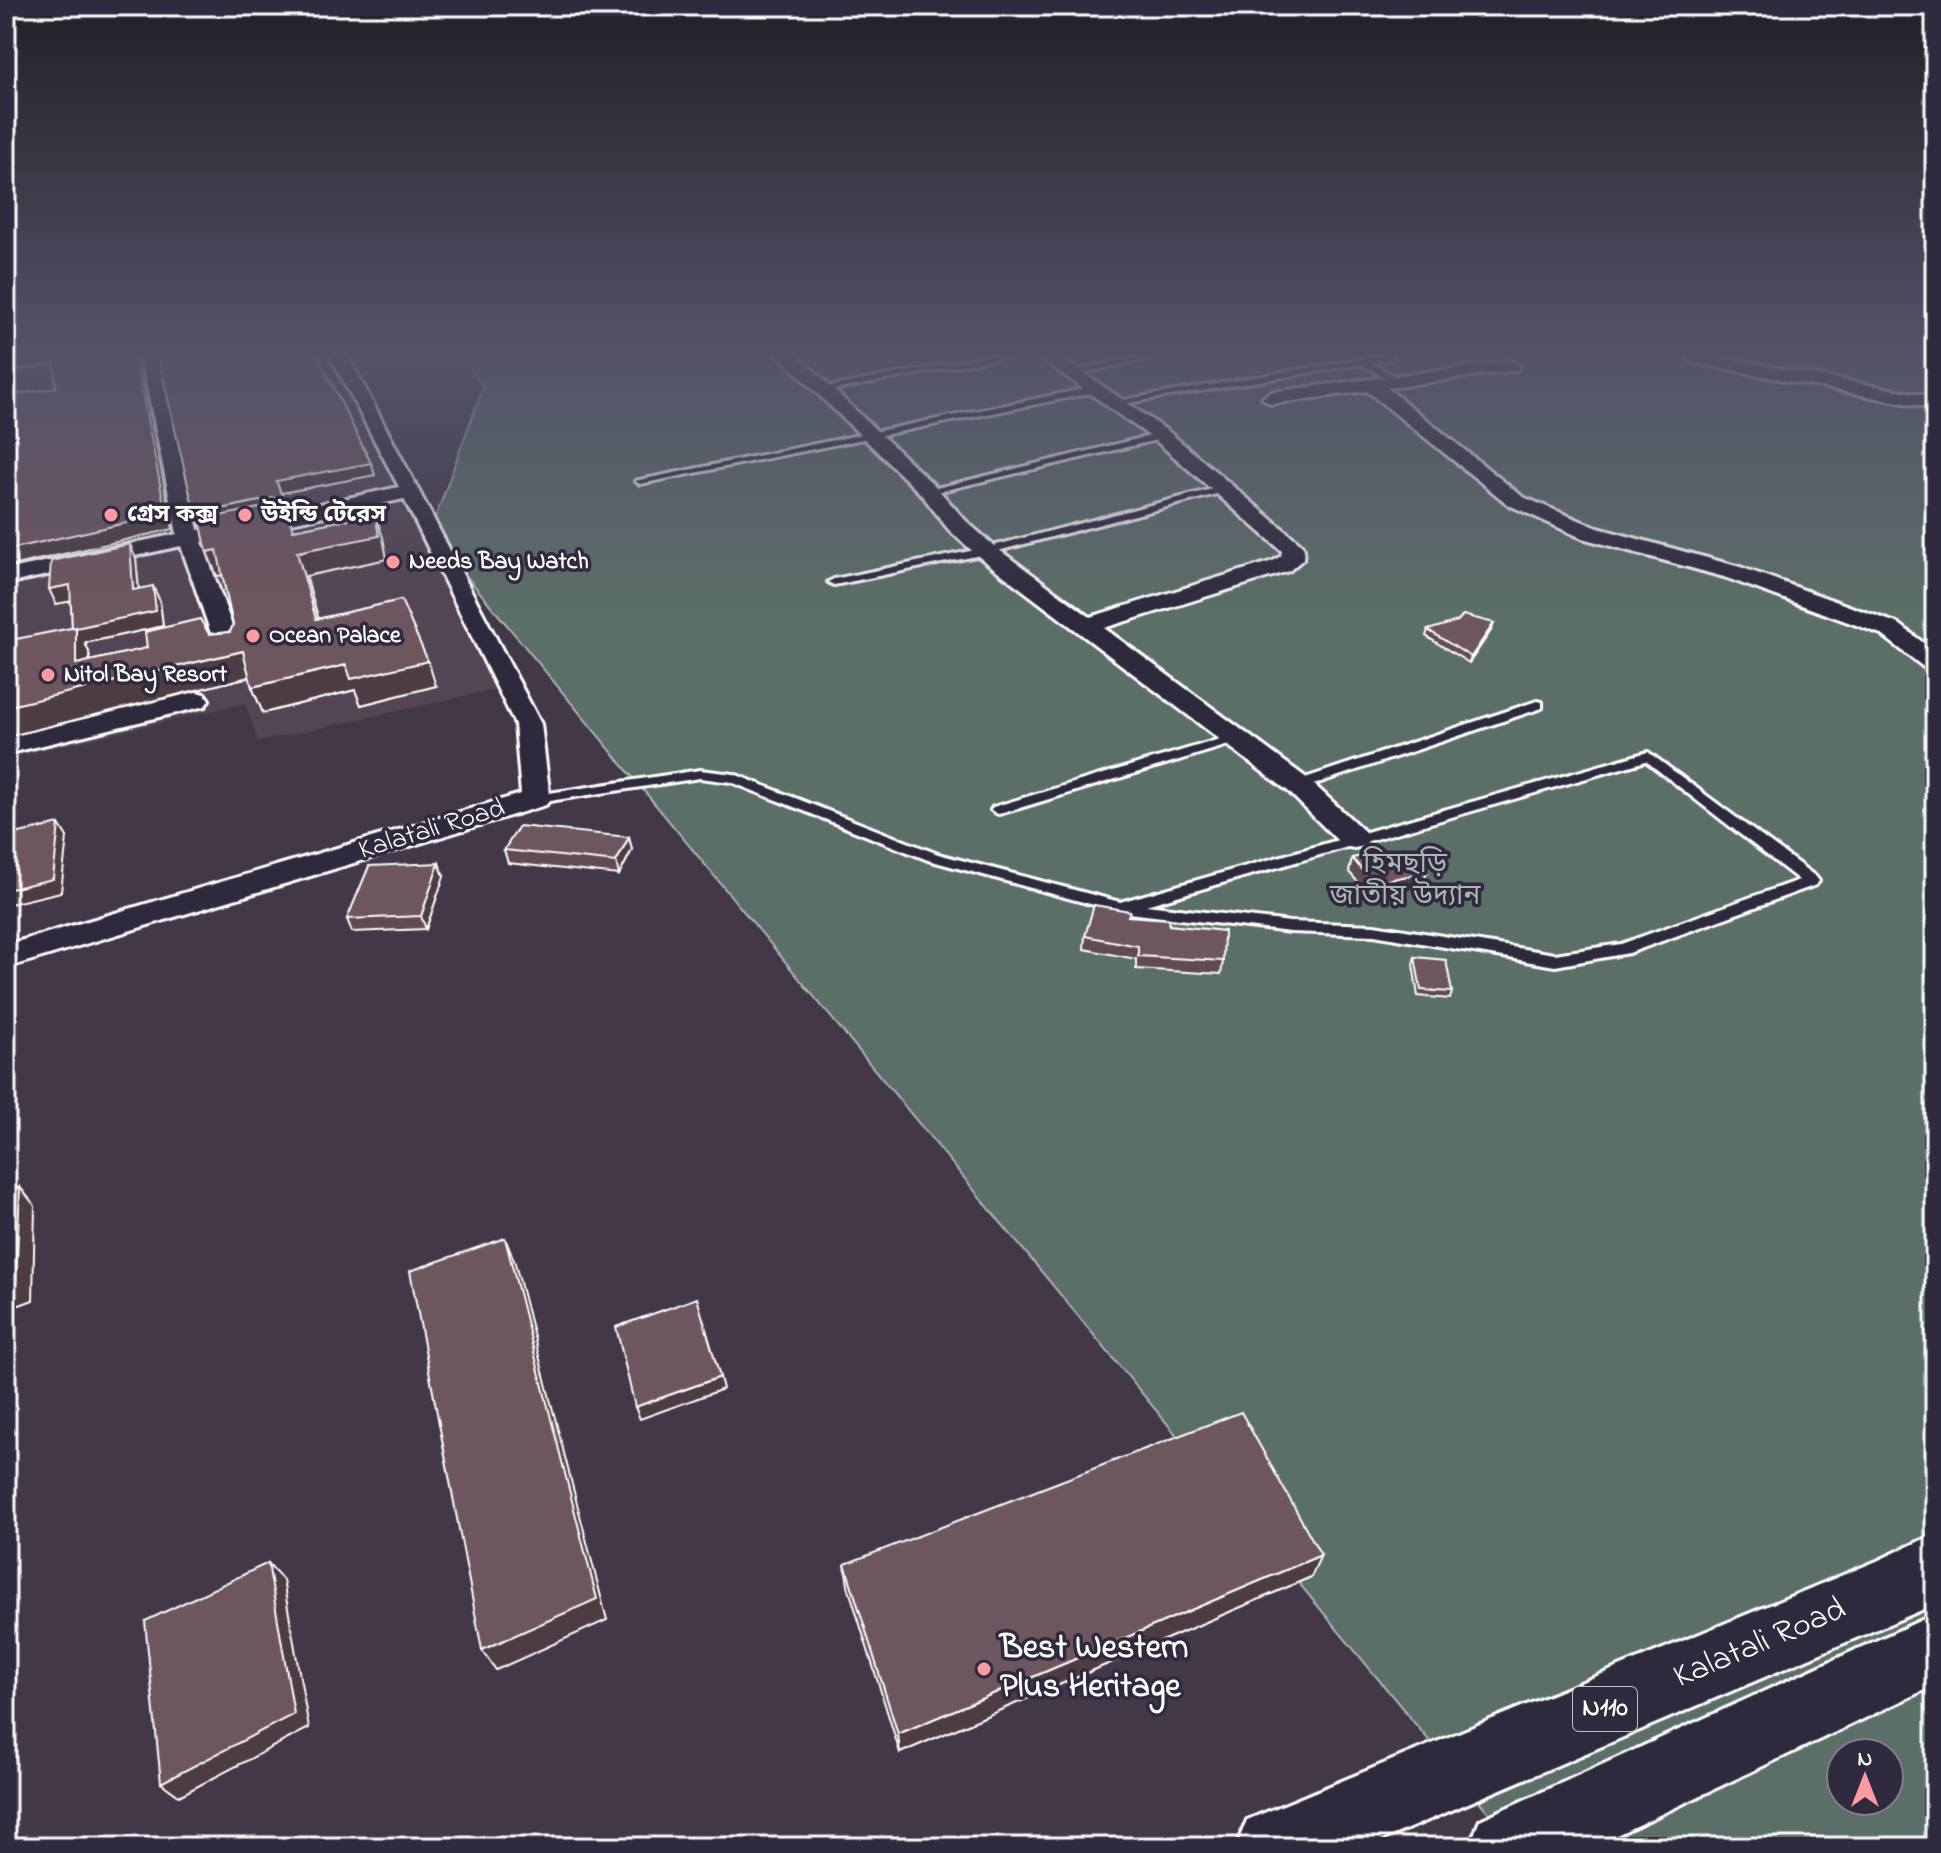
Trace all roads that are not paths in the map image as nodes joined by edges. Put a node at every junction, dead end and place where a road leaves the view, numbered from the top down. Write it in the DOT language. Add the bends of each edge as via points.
graph roads {
  1 [pos="168,438"];
  2 [pos="383,438"];
  3 [pos="849,438"];
  4 [pos="876,438"];
  5 [pos="1152,438"];
  6 [pos="1165,438"];
  7 [pos="1438,438"];
  8 [pos="640,481"];
  9 [pos="1224,489"];
  10 [pos="411,491"];
  11 [pos="929,491"];
  12 [pos="189,537"];
  13 [pos="986,551"];
  14 [pos="6,577"];
  15 [pos="834,582"];
  16 [pos="1086,626"];
  17 [pos="229,651"];
  18 [pos="1935,664"];
  19 [pos="196,700"];
  20 [pos="1537,705"];
  21 [pos="1237,738"];
  22 [pos="6,746"];
  23 [pos="1298,785"];
  24 [pos="536,799"];
  25 [pos="998,810"];
  26 [pos="1354,839"];
  27 [pos="1120,907"];
  28 [pos="6,957"];
  29 [pos="1935,1567"];
  30 [pos="1935,1649"];
  31 [pos="1274,1847"];
  32 [pos="1507,1847"];
  1 -- 12 [label="street"];
  2 -- 10 [label="street, Kalatali Road"];
  3 -- 8 [label="lane"];
  4 -- 11 [label="street"];
  5 -- 11 [label="lane"];
  6 -- 9 [label="street"];
  7 -- 18 [label="street" via="1516,501 1590,533 1732,572 1890,629"];
  9 -- 13 [label="lane"];
  9 -- 16 [label="street" via="1293,549 1292,559"];
  10 -- 12 [label="street"];
  10 -- 24 [label="street, Kalatali Road" via="528,724"];
  11 -- 13 [label="street"];
  12 -- 14 [label="street"];
  12 -- 17 [label="street"];
  13 -- 15 [label="lane"];
  13 -- 16 [label="street"];
  16 -- 21 [label="street"];
  19 -- 22 [label="street"];
  20 -- 23 [label="lane"];
  21 -- 23 [label="street"];
  21 -- 25 [label="lane"];
  23 -- 26 [label="street"];
  24 -- 27 [label="lane" via="700,774 734,778 933,857"];
  24 -- 28 [label="street, Kalatali Road"];
  26 -- 27 [label="lane"];
  26 -- 27 [label="lane" via="1648,756 1811,881 1623,949 1555,960 1374,930 1290,927"];
  29 -- 31 [label="highway, Kalatali Road / N110"];
  30 -- 32 [label="highway"];
}
